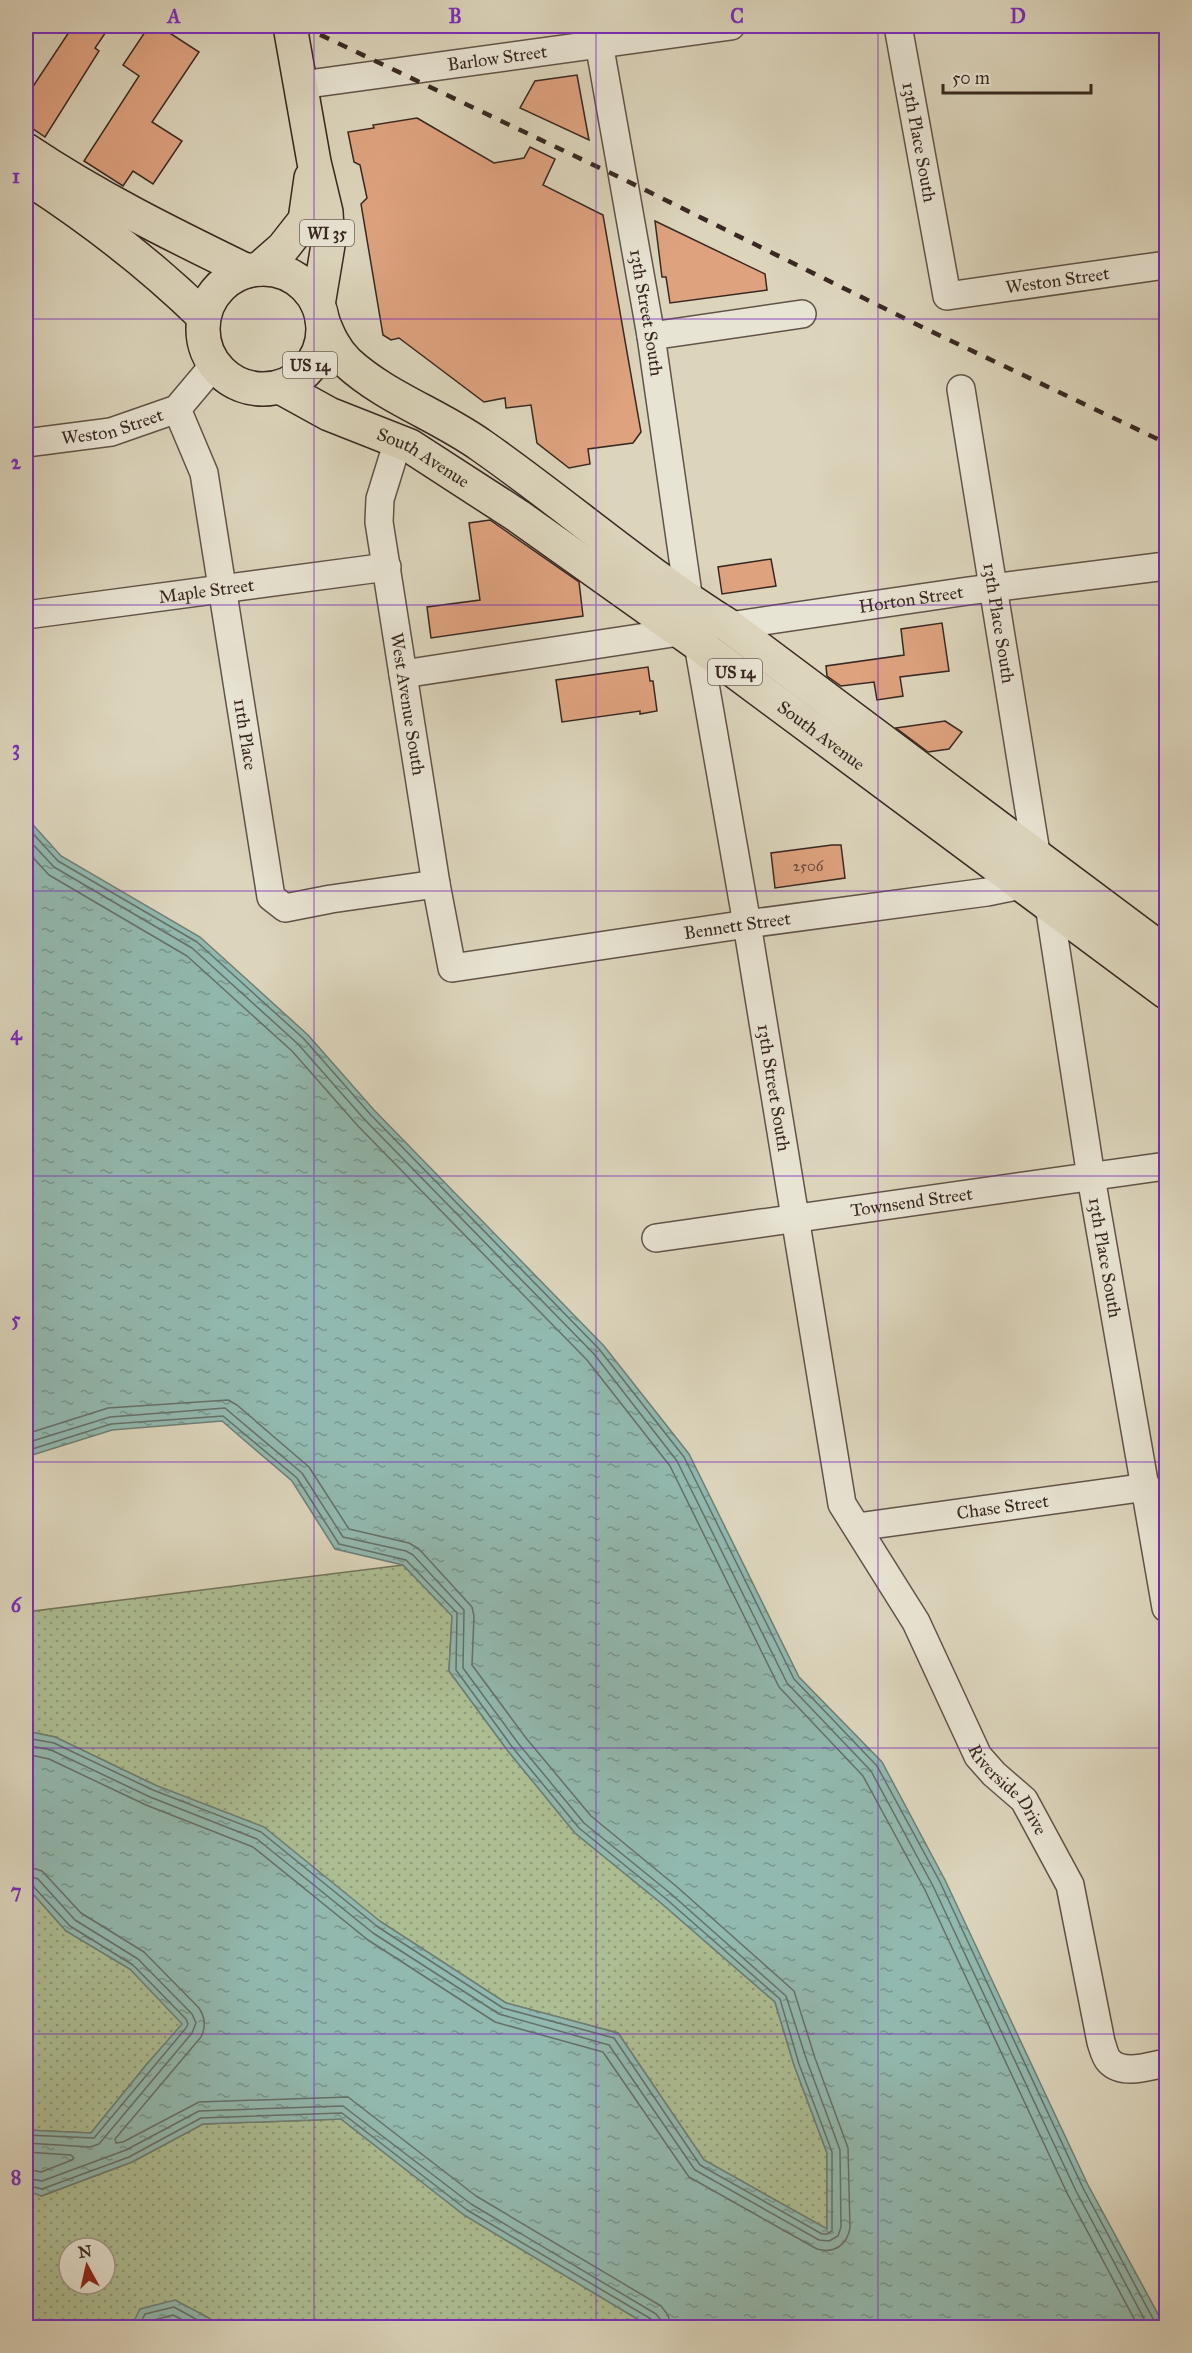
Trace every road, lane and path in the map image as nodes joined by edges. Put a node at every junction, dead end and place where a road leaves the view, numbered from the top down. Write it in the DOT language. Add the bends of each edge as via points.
graph roads {
  1 [pos="290,26"];
  2 [pos="731,26"];
  3 [pos="898,26"];
  4 [pos="597,35"];
  5 [pos="300,85"];
  6 [pos="26,150"];
  7 [pos="314,162"];
  8 [pos="26,176"];
  9 [pos="1167,265"];
  10 [pos="253,270"];
  11 [pos="947,296"];
  12 [pos="320,312"];
  13 [pos="802,314"];
  14 [pos="204,317"];
  15 [pos="651,336"];
  16 [pos="214,365"];
  17 [pos="280,387"];
  18 [pos="961,388"];
  19 [pos="177,409"];
  20 [pos="398,441"];
  21 [pos="26,444"];
  22 [pos="1167,566"];
  23 [pos="387,567"];
  24 [pos="223,588"];
  25 [pos="993,588"];
  26 [pos="689,601"];
  27 [pos="26,615"];
  28 [pos="729,626"];
  29 [pos="688,638"];
  30 [pos="403,674"];
  31 [pos="1029,872"];
  32 [pos="436,884"];
  33 [pos="1049,905"];
  34 [pos="747,924"];
  35 [pos="1167,953"];
  36 [pos="452,968"];
  37 [pos="1167,992"];
  38 [pos="1167,1166"];
  39 [pos="1091,1177"];
  40 [pos="795,1220"];
  41 [pos="656,1238"];
  42 [pos="1153,1478"];
  43 [pos="857,1527"];
  44 [pos="1167,1608"];
  45 [pos="1167,2063"];
  1 -- 5 [label="main road, WI 35"];
  2 -- 4 [label="street, Barlow Street"];
  3 -- 11 [label="street, 13th Place South"];
  4 -- 5 [label="street, Barlow Street"];
  4 -- 15 [label="street, 13th Street South"];
  5 -- 7 [label="main road, WI 35"];
  6 -- 10 [label="main road, South Avenue / US 14" via="152,225"];
  7 -- 10 [label="main road, WI 35" via="304,220 284,248"];
  7 -- 12 [label="main road, WI 35" via="326,212 328,244"];
  8 -- 14 [label="main road" via="105,231"];
  9 -- 11 [label="street, Weston Street"];
  10 -- 12 [label="main road, South Avenue / US 14" via="294,278 308,291"];
  10 -- 14 [label="main road" via="234,277 215,293"];
  12 -- 17 [label="main road, US 14" via="323,331 317,356 297,379"];
  12 -- 26 [label="main road, South Avenue / US 14" via="331,342 346,361 375,384 480,444"];
  13 -- 15 [label="street"];
  14 -- 16 [label="main road, South Avenue / US 14" via="203,337"];
  15 -- 26 [label="street, 13th Street South"];
  16 -- 17 [label="main road, South Avenue / US 14" via="238,384"];
  16 -- 19 [label="street, Weston Street"];
  17 -- 20 [label="main road, South Avenue / US 14" via="329,414"];
  18 -- 25 [label="street, 13th Place South"];
  19 -- 21 [label="street, Weston Street" via="111,432"];
  19 -- 24 [label="street, 11th Place" via="204,473"];
  20 -- 23 [label="street, West Avenue South" via="380,499 379,522"];
  20 -- 29 [label="main road, South Avenue / US 14" via="518,516"];
  22 -- 25 [label="street, Horton Street"];
  23 -- 24 [label="street, Maple Street"];
  23 -- 30 [label="street, West Avenue South"];
  24 -- 27 [label="street, Maple Street"];
  24 -- 32 [label="street, 11th Place" via="271,897 285,908"];
  25 -- 28 [label="street, Horton Street"];
  25 -- 31 [label="street, 13th Place South"];
  26 -- 28 [label="main road, South Avenue / US 14"];
  28 -- 31 [label="main road, South Avenue / US 14"];
  29 -- 30 [label="street"];
  29 -- 31 [label="main road, South Avenue / US 14"];
  29 -- 34 [label="street, 13th Street South"];
  30 -- 32 [label="street, West Avenue South"];
  31 -- 33 [label="main road, South Avenue / US 14"];
  31 -- 34 [label="street, Bennett Street" via="987,892"];
  31 -- 35 [label="main road, South Avenue / US 14"];
  32 -- 36 [label="street, West Avenue South"];
  33 -- 37 [label="main road, South Avenue / US 14"];
  33 -- 39 [label="street, 13th Place South"];
  34 -- 36 [label="street, Bennett Street"];
  34 -- 40 [label="street, 13th Street South"];
  38 -- 39 [label="street, Townsend Street"];
  39 -- 40 [label="street, Townsend Street"];
  39 -- 42 [label="street, 13th Place South"];
  40 -- 41 [label="street, Townsend Street"];
  40 -- 43 [label="street, 13th Street South" via="842,1504"];
  42 -- 43 [label="street, Chase Street"];
  42 -- 44 [label="street, 13th Place South"];
  43 -- 45 [label="street, Riverside Drive" via="916,1622 978,1756 1024,1800 1070,1885 1107,2060 1128,2069"];
}
